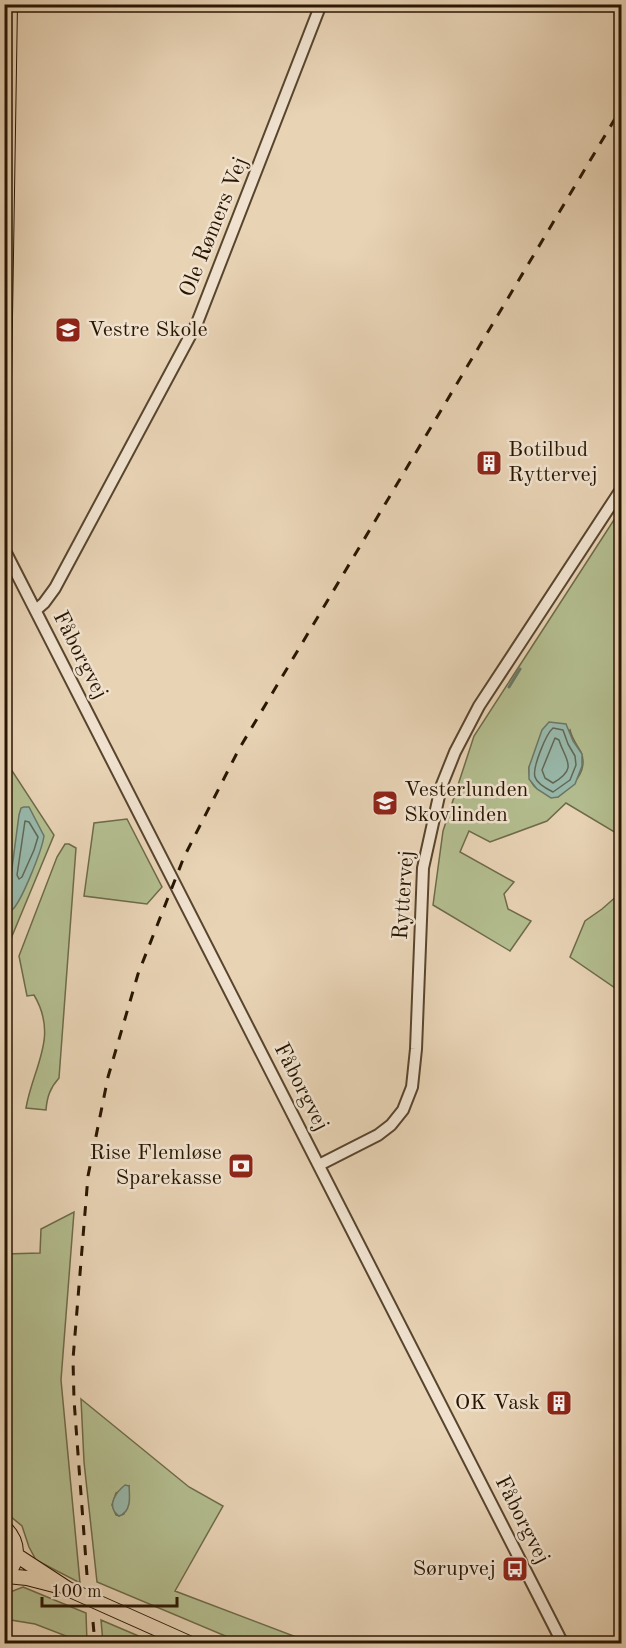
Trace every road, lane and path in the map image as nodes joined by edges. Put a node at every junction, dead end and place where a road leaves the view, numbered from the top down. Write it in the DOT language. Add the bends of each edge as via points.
graph roads {
  1 [pos="10,4"];
  2 [pos="321,4"];
  3 [pos="4,379"];
  4 [pos="621,488"];
  5 [pos="4,549"];
  6 [pos="36,610"];
  7 [pos="319,1165"];
  8 [pos="4,1527"];
  9 [pos="16,1555"];
  10 [pos="6,1576"];
  11 [pos="68,1589"];
  12 [pos="191,1644"];
  13 [pos="563,1644"];
  1 -- 3 [label="main road"];
  2 -- 6 [label="street, Ole Rømers Vej" via="197,322 55,588"];
  4 -- 7 [label="street, Ryttervej" via="479,706 454,752 441,787 423,868 416,1049 412,1087 403,1110 391,1125 372,1138"];
  5 -- 6 [label="street, Fåborgvej"];
  6 -- 7 [label="street, Fåborgvej"];
  7 -- 13 [label="street, Fåborgvej"];
  8 -- 9 [label="main road" via="15,1541"];
  9 -- 10 [label="main road"];
  9 -- 11 [label="main road"];
  10 -- 11 [label="main road"];
  11 -- 12 [label="main road"];
}
